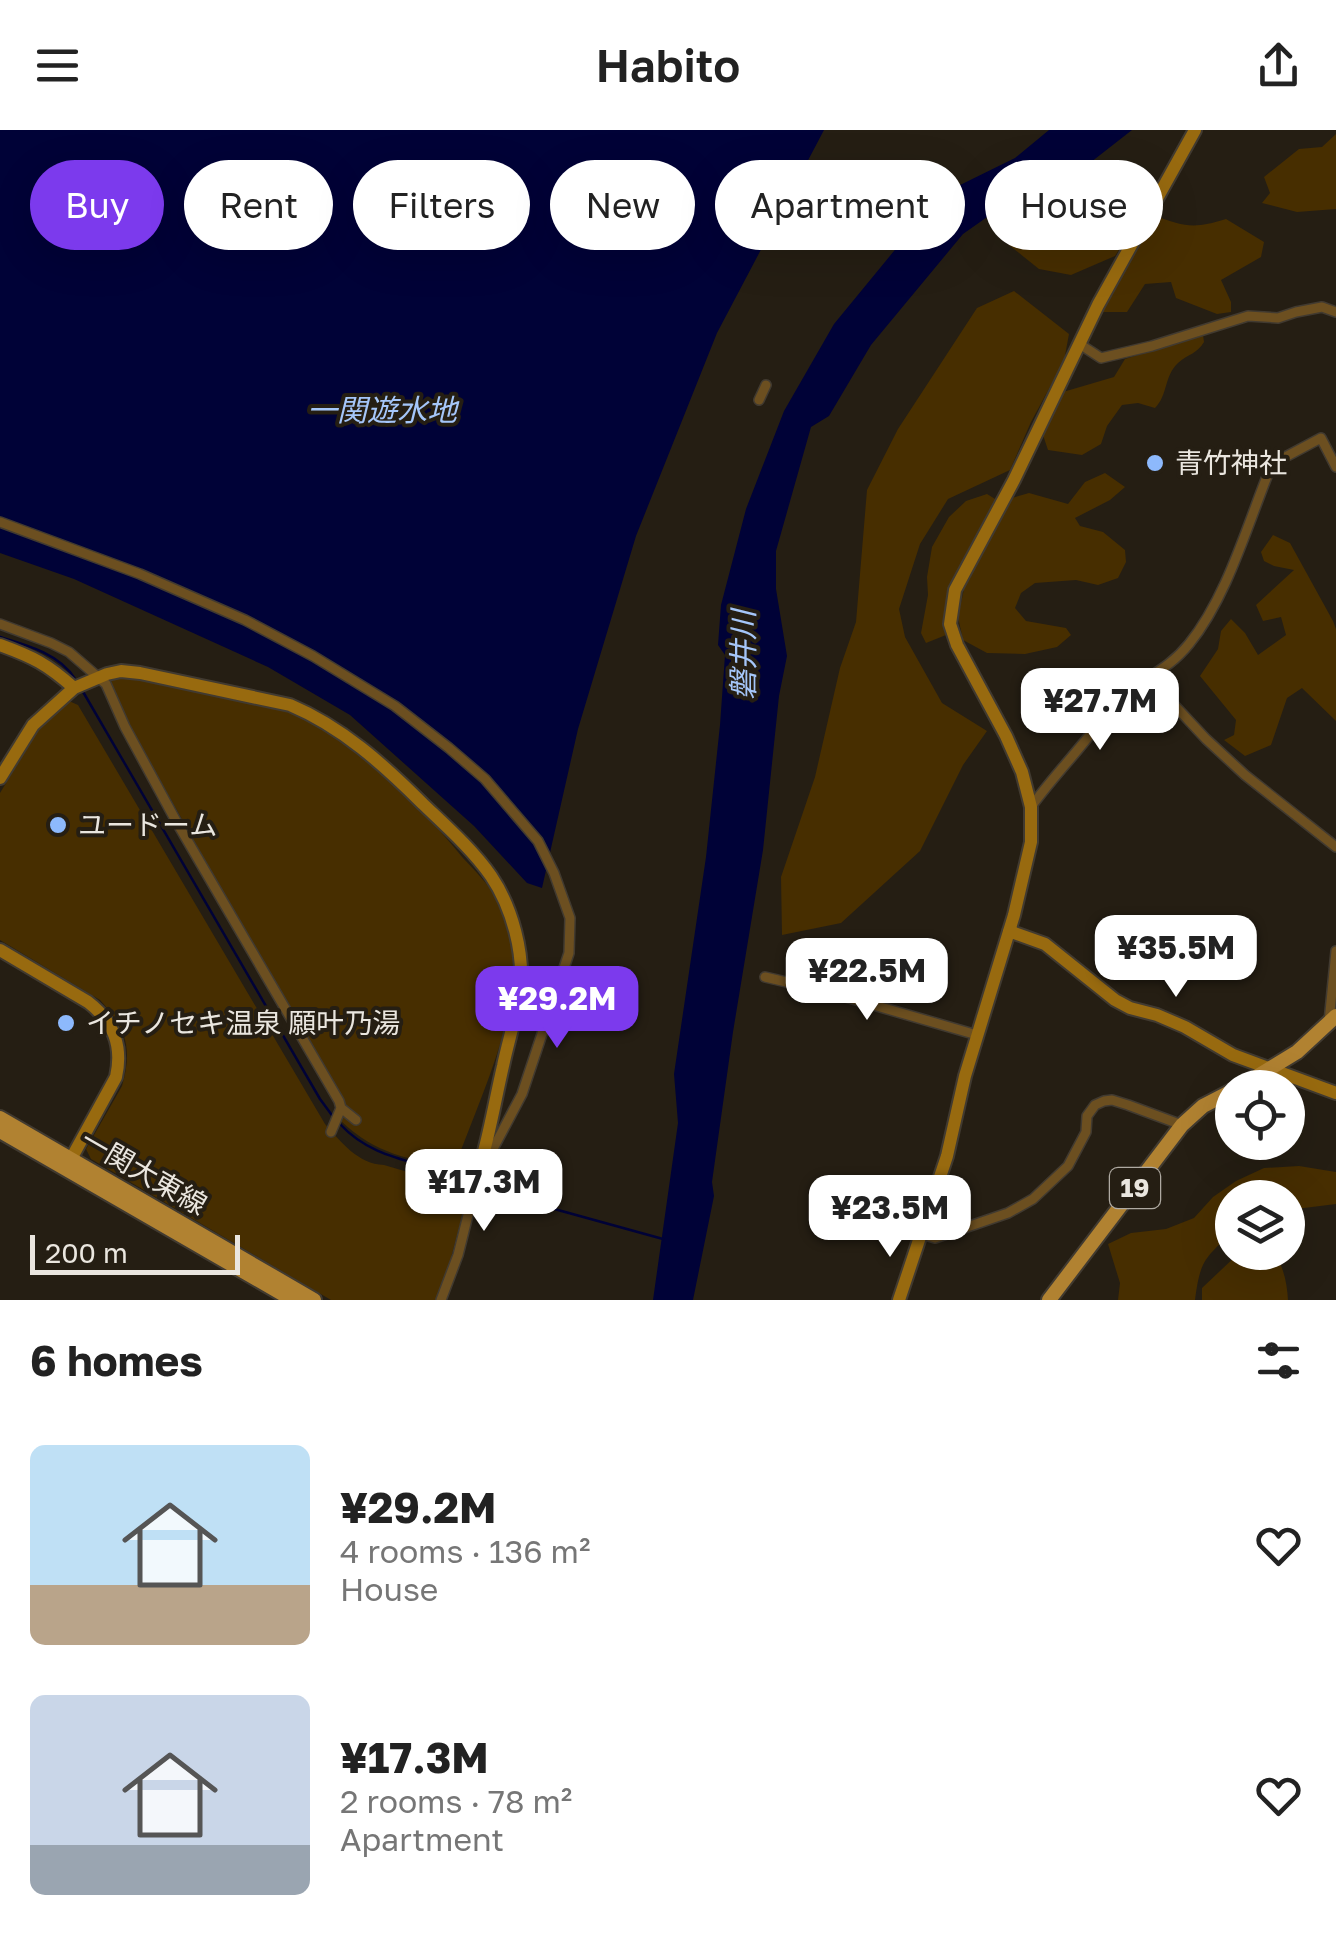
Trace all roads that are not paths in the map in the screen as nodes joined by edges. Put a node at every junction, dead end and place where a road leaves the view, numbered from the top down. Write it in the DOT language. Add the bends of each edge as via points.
graph roads {
  1 [pos="1195,130"];
  2 [pos="1336,312"];
  3 [pos="1081,346"];
  4 [pos="766,385"];
  5 [pos="759,400"];
  6 [pos="1336,467"];
  7 [pos="0,522"];
  8 [pos="0,624"];
  9 [pos="0,646"];
  10 [pos="92,679"];
  11 [pos="1150,679"];
  12 [pos="74,688"];
  13 [pos="0,778"];
  14 [pos="1030,807"];
  15 [pos="1336,848"];
  16 [pos="1009,931"];
  17 [pos="0,950"];
  18 [pos="1336,951"];
  19 [pos="764,977"];
  20 [pos="1332,1020"];
  21 [pos="978,1035"];
  22 [pos="1272,1068"];
  23 [pos="1268,1070"];
  24 [pos="1336,1093"];
  25 [pos="1215,1099"];
  26 [pos="341,1108"];
  27 [pos="0,1118"];
  28 [pos="356,1120"];
  29 [pos="1182,1125"];
  30 [pos="0,1131"];
  31 [pos="331,1132"];
  32 [pos="483,1155"];
  33 [pos="71,1159"];
  34 [pos="922,1234"];
  35 [pos="293,1300"];
  36 [pos="314,1300"];
  37 [pos="441,1300"];
  38 [pos="899,1300"];
  39 [pos="1050,1300"];
  1 -- 3 [label="street"];
  2 -- 3 [label="street" via="1322,307 1278,318 1248,316 1102,358"];
  3 -- 14 [label="street" via="951,608 956,646 1006,736"];
  4 -- 5 [label="street"];
  6 -- 11 [label="street" via="1321,438 1272,464 1210,612 1180,656"];
  7 -- 32 [label="street" via="140,574 313,656 461,758 538,842 570,918 569,953 522,1094"];
  8 -- 10 [label="street" via="69,652"];
  9 -- 12 [label="street" via="35,658"];
  10 -- 12 [label="street"];
  10 -- 26 [label="street" via="106,684 176,822"];
  10 -- 32 [label="street" via="140,673 311,714 370,754 490,874 513,924 520,989"];
  11 -- 14 [label="street" via="1103,716"];
  11 -- 15 [label="street" via="1245,775"];
  12 -- 13 [label="street" via="33,724"];
  14 -- 16 [label="street" via="1032,842"];
  16 -- 21 [label="street"];
  16 -- 22 [label="street" via="1045,944 1130,1008"];
  17 -- 33 [label="street" via="100,1010 118,1042 116,1078"];
  18 -- 20 [label="street"];
  19 -- 21 [label="street"];
  20 -- 22 [label="main road, 19"];
  21 -- 34 [label="street"];
  22 -- 23 [label="main road, 19"];
  22 -- 24 [label="street"];
  25 -- 29 [label="main road, 19"];
  26 -- 28 [label="street"];
  26 -- 31 [label="street"];
  27 -- 33 [label="main road, 一関大東線"];
  29 -- 34 [label="street" via="1104,1100 1088,1116 1068,1166 1033,1199 934,1238"];
  29 -- 39 [label="main road, 19"];
  30 -- 35 [label="main road, 一関大東線"];
  32 -- 37 [label="street"];
  33 -- 36 [label="main road, 一関大東線"];
  34 -- 38 [label="street"];
}
